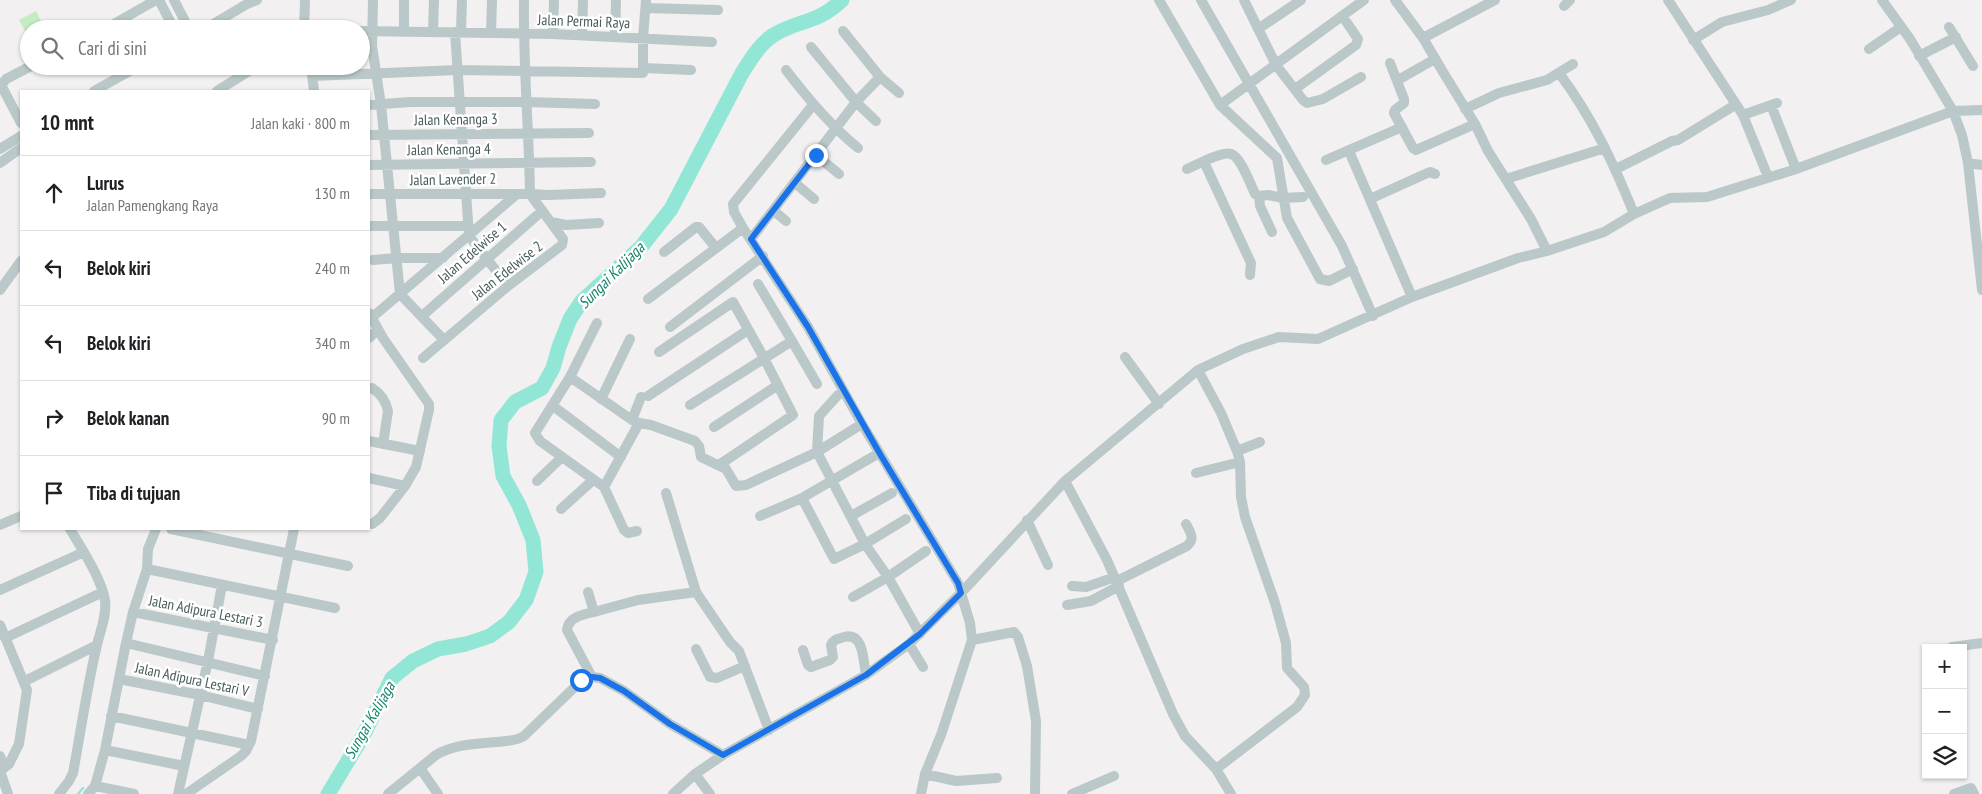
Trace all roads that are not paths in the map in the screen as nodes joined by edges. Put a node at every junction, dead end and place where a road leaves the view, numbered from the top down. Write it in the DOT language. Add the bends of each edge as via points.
graph roads {
  1 [pos="158,0"];
  2 [pos="174,0"];
  3 [pos="257,0"];
  4 [pos="305,0"];
  5 [pos="373,0"];
  6 [pos="404,0"];
  7 [pos="434,0"];
  8 [pos="462,0"];
  9 [pos="492,0"];
  10 [pos="524,0"];
  11 [pos="554,0"];
  12 [pos="583,0"];
  13 [pos="616,0"];
  14 [pos="1159,0"];
  15 [pos="1201,0"];
  16 [pos="1244,0"];
  17 [pos="1301,0"];
  18 [pos="1364,0"];
  19 [pos="1395,0"];
  20 [pos="1495,0"];
  21 [pos="1668,0"];
  22 [pos="1791,0"];
  23 [pos="1882,0"];
  24 [pos="646,4"];
  25 [pos="718,10"];
  26 [pos="1343,17"];
  27 [pos="121,20"];
  28 [pos="169,20"];
  29 [pos="184,20"];
  30 [pos="220,20"];
  31 [pos="304,20"];
  32 [pos="369,20"];
  33 [pos="1901,27"];
  34 [pos="1949,27"];
  35 [pos="370,30"];
  36 [pos="1258,30"];
  37 [pos="404,32"];
  38 [pos="433,32"];
  39 [pos="458,32"];
  40 [pos="843,32"];
  41 [pos="491,33"];
  42 [pos="524,34"];
  43 [pos="553,34"];
  44 [pos="582,35"];
  45 [pos="615,37"];
  46 [pos="1956,37"];
  47 [pos="643,38"];
  48 [pos="1423,38"];
  49 [pos="1693,40"];
  50 [pos="712,42"];
  51 [pos="370,43"];
  52 [pos="811,47"];
  53 [pos="1869,49"];
  54 [pos="1919,56"];
  55 [pos="1435,59"];
  56 [pos="1390,63"];
  57 [pos="1573,64"];
  58 [pos="1276,65"];
  59 [pos="1973,66"];
  60 [pos="644,68"];
  61 [pos="458,70"];
  62 [pos="524,70"];
  63 [pos="691,70"];
  64 [pos="786,70"];
  65 [pos="20,72"];
  66 [pos="370,73"];
  67 [pos="377,73"];
  68 [pos="1560,73"];
  69 [pos="123,75"];
  70 [pos="243,75"];
  71 [pos="312,75"];
  72 [pos="880,77"];
  73 [pos="1361,77"];
  74 [pos="1398,80"];
  75 [pos="2,83"];
  76 [pos="1248,84"];
  77 [pos="1295,89"];
  78 [pos="96,90"];
  79 [pos="219,90"];
  80 [pos="314,90"];
  81 [pos="899,93"];
  82 [pos="461,102"];
  83 [pos="526,102"];
  84 [pos="856,102"];
  85 [pos="370,104"];
  86 [pos="381,104"];
  87 [pos="595,104"];
  88 [pos="813,105"];
  89 [pos="1220,105"];
  90 [pos="1735,105"];
  91 [pos="1465,109"];
  92 [pos="1982,110"];
  93 [pos="1953,111"];
  94 [pos="1743,116"];
  95 [pos="20,121"];
  96 [pos="876,121"];
  97 [pos="1475,124"];
  98 [pos="1402,127"];
  99 [pos="836,129"];
  100 [pos="528,132"];
  101 [pos="589,133"];
  102 [pos="461,134"];
  103 [pos="370,135"];
  104 [pos="384,135"];
  105 [pos="20,137"];
  106 [pos="858,148"];
  107 [pos="1605,148"];
  108 [pos="0,149"];
  109 [pos="20,149"];
  110 [pos="1287,151"];
  111 [pos="1349,151"];
  112 [pos="816,155"];
  113 [pos="1277,158"];
  114 [pos="1326,160"];
  115 [pos="591,162"];
  116 [pos="1204,162"];
  117 [pos="0,163"];
  118 [pos="462,163"];
  119 [pos="1968,163"];
  120 [pos="530,164"];
  121 [pos="370,165"];
  122 [pos="387,165"];
  123 [pos="1982,165"];
  124 [pos="1187,169"];
  125 [pos="1616,169"];
  126 [pos="1796,169"];
  127 [pos="839,174"];
  128 [pos="1435,174"];
  129 [pos="1768,176"];
  130 [pos="1506,179"];
  131 [pos="795,184"];
  132 [pos="601,193"];
  133 [pos="370,194"];
  134 [pos="465,194"];
  135 [pos="517,194"];
  136 [pos="530,194"];
  137 [pos="1307,194"];
  138 [pos="390,195"];
  139 [pos="1259,196"];
  140 [pos="814,199"];
  141 [pos="1370,199"];
  142 [pos="1284,204"];
  143 [pos="542,211"];
  144 [pos="774,211"];
  145 [pos="1634,214"];
  146 [pos="551,222"];
  147 [pos="786,222"];
  148 [pos="599,223"];
  149 [pos="370,226"];
  150 [pos="393,226"];
  151 [pos="743,228"];
  152 [pos="468,232"];
  153 [pos="1272,232"];
  154 [pos="751,239"];
  155 [pos="716,248"];
  156 [pos="1547,251"];
  157 [pos="664,252"];
  158 [pos="763,256"];
  159 [pos="396,258"];
  160 [pos="443,258"];
  161 [pos="1980,258"];
  162 [pos="486,259"];
  163 [pos="373,260"];
  164 [pos="20,262"];
  165 [pos="1353,269"];
  166 [pos="1250,275"];
  167 [pos="758,284"];
  168 [pos="508,286"];
  169 [pos="0,290"];
  170 [pos="1982,290"];
  171 [pos="400,294"];
  172 [pos="1412,297"];
  173 [pos="648,299"];
  174 [pos="422,316"];
  175 [pos="1373,316"];
  176 [pos="370,317"];
  177 [pos="598,322"];
  178 [pos="670,327"];
  179 [pos="378,329"];
  180 [pos="748,330"];
  181 [pos="370,337"];
  182 [pos="630,339"];
  183 [pos="444,340"];
  184 [pos="792,341"];
  185 [pos="659,352"];
  186 [pos="1125,357"];
  187 [pos="423,358"];
  188 [pos="764,358"];
  189 [pos="1198,370"];
  190 [pos="570,377"];
  191 [pos="817,384"];
  192 [pos="778,385"];
  193 [pos="370,389"];
  194 [pos="838,395"];
  195 [pos="601,399"];
  196 [pos="1159,404"];
  197 [pos="690,405"];
  198 [pos="553,406"];
  199 [pos="636,421"];
  200 [pos="714,427"];
  201 [pos="857,427"];
  202 [pos="370,441"];
  203 [pos="1260,442"];
  204 [pos="382,444"];
  205 [pos="1237,451"];
  206 [pos="420,452"];
  207 [pos="817,452"];
  208 [pos="874,456"];
  209 [pos="562,457"];
  210 [pos="621,457"];
  211 [pos="1240,462"];
  212 [pos="719,465"];
  213 [pos="1196,473"];
  214 [pos="370,478"];
  215 [pos="593,480"];
  216 [pos="537,481"];
  217 [pos="1065,481"];
  218 [pos="832,482"];
  219 [pos="405,486"];
  220 [pos="604,487"];
  221 [pos="666,492"];
  222 [pos="892,492"];
  223 [pos="802,498"];
  224 [pos="561,510"];
  225 [pos="20,516"];
  226 [pos="760,516"];
  227 [pos="851,516"];
  228 [pos="906,519"];
  229 [pos="1027,520"];
  230 [pos="370,524"];
  231 [pos="1186,524"];
  232 [pos="0,525"];
  233 [pos="71,530"];
  234 [pos="156,530"];
  235 [pos="176,530"];
  236 [pos="294,530"];
  237 [pos="637,531"];
  238 [pos="865,544"];
  239 [pos="926,551"];
  240 [pos="84,552"];
  241 [pos="290,553"];
  242 [pos="1048,564"];
  243 [pos="348,566"];
  244 [pos="148,569"];
  245 [pos="888,577"];
  246 [pos="1117,582"];
  247 [pos="222,585"];
  248 [pos="1072,586"];
  249 [pos="0,590"];
  250 [pos="103,592"];
  251 [pos="588,592"];
  252 [pos="696,592"];
  253 [pos="961,593"];
  254 [pos="853,597"];
  255 [pos="281,598"];
  256 [pos="1068,605"];
  257 [pos="335,608"];
  258 [pos="133,612"];
  259 [pos="594,612"];
  260 [pos="0,626"];
  261 [pos="214,627"];
  262 [pos="920,634"];
  263 [pos="5,638"];
  264 [pos="272,640"];
  265 [pos="972,640"];
  266 [pos="126,643"];
  267 [pos="1982,643"];
  268 [pos="909,644"];
  269 [pos="97,645"];
  270 [pos="1967,645"];
  271 [pos="696,649"];
  272 [pos="803,650"];
  273 [pos="208,661"];
  274 [pos="745,666"];
  275 [pos="923,667"];
  276 [pos="866,675"];
  277 [pos="265,676"];
  278 [pos="592,677"];
  279 [pos="119,679"];
  280 [pos="25,681"];
  281 [pos="200,695"];
  282 [pos="258,709"];
  283 [pos="112,716"];
  284 [pos="769,730"];
  285 [pos="192,733"];
  286 [pos="249,745"];
  287 [pos="105,750"];
  288 [pos="723,755"];
  289 [pos="0,756"];
  290 [pos="184,766"];
  291 [pos="420,768"];
  292 [pos="1216,769"];
  293 [pos="0,771"];
  294 [pos="694,774"];
  295 [pos="925,774"];
  296 [pos="1114,776"];
  297 [pos="997,778"];
  298 [pos="92,790"];
  299 [pos="1229,793"];
  300 [pos="8,794"];
  301 [pos="59,794"];
  302 [pos="134,794"];
  303 [pos="178,794"];
  304 [pos="186,794"];
  305 [pos="388,794"];
  306 [pos="438,794"];
  307 [pos="673,794"];
  308 [pos="710,794"];
  309 [pos="921,794"];
  310 [pos="1035,794"];
  311 [pos="1072,794"];
  312 [pos="1954,794"];
  313 [pos="1974,794"];
  1 -- 27 [label="street"];
  1 -- 28 [label="street"];
  2 -- 29 [label="street"];
  3 -- 30 [label="street"];
  4 -- 31 [label="street"];
  5 -- 32 [label="street"];
  6 -- 37 [label="street"];
  7 -- 38 [label="street"];
  8 -- 39 [label="street"];
  9 -- 41 [label="street"];
  10 -- 42 [label="street"];
  11 -- 43 [label="street"];
  12 -- 44 [label="street"];
  13 -- 45 [label="street"];
  14 -- 89 [label="street"];
  15 -- 76 [label="street"];
  16 -- 36 [label="street"];
  17 -- 36 [label="street"];
  18 -- 26 [label="street"];
  19 -- 48 [label="street"];
  20 -- 48 [label="street"];
  21 -- 49 [label="street"];
  22 -- 49 [label="street" via="1768,10 1722,22"];
  23 -- 33 [label="street"];
  24 -- 25 [label="street"];
  24 -- 47 [label="street"];
  26 -- 58 [label="street"];
  26 -- 77 [label="street" via="1358,39 1356,45"];
  33 -- 53 [label="street"];
  33 -- 54 [label="street"];
  34 -- 46 [label="street"];
  35 -- 37 [label="street, Jalan Permai Raya"];
  36 -- 58 [label="street"];
  37 -- 38 [label="street, Jalan Permai Raya"];
  38 -- 39 [label="street, Jalan Permai Raya"];
  39 -- 41 [label="street, Jalan Permai Raya"];
  39 -- 61 [label="street"];
  40 -- 72 [label="street"];
  41 -- 42 [label="street, Jalan Permai Raya"];
  42 -- 43 [label="street, Jalan Permai Raya"];
  42 -- 62 [label="street"];
  43 -- 44 [label="street, Jalan Permai Raya"];
  44 -- 45 [label="street, Jalan Permai Raya"];
  45 -- 47 [label="street, Jalan Permai Raya"];
  46 -- 54 [label="street"];
  46 -- 59 [label="street"];
  47 -- 50 [label="street, Jalan Permai Raya"];
  47 -- 60 [label="street"];
  48 -- 55 [label="street"];
  49 -- 90 [label="street"];
  51 -- 67 [label="street"];
  52 -- 84 [label="street"];
  54 -- 93 [label="street"];
  55 -- 74 [label="street"];
  55 -- 91 [label="street"];
  56 -- 74 [label="street"];
  57 -- 68 [label="street"];
  58 -- 76 [label="street"];
  58 -- 77 [label="street"];
  60 -- 62 [label="street" via="644,73"];
  60 -- 63 [label="street"];
  61 -- 62 [label="street"];
  61 -- 67 [label="street"];
  61 -- 82 [label="street"];
  62 -- 83 [label="street"];
  64 -- 88 [label="street"];
  65 -- 75 [label="street"];
  66 -- 67 [label="street"];
  67 -- 86 [label="street"];
  68 -- 91 [label="street"];
  68 -- 107 [label="street" via="1581,103"];
  69 -- 78 [label="street"];
  70 -- 79 [label="street"];
  71 -- 80 [label="street"];
  72 -- 81 [label="street"];
  72 -- 84 [label="street"];
  73 -- 77 [label="street" via="1313,102 1307,103"];
  74 -- 98 [label="street" via="1404,103 1394,113"];
  75 -- 95 [label="street"];
  76 -- 89 [label="street"];
  76 -- 110 [label="street"];
  82 -- 83 [label="street"];
  82 -- 86 [label="street"];
  82 -- 102 [label="street"];
  83 -- 87 [label="street"];
  83 -- 100 [label="street"];
  84 -- 96 [label="street"];
  84 -- 99 [label="street"];
  85 -- 86 [label="street"];
  86 -- 104 [label="street"];
  88 -- 99 [label="street"];
  88 -- 151 [label="street" via="733,204"];
  89 -- 113 [label="street"];
  90 -- 94 [label="street"];
  90 -- 125 [label="street" via="1678,140"];
  91 -- 97 [label="street"];
  92 -- 93 [label="street"];
  93 -- 119 [label="street"];
  93 -- 126 [label="street"];
  94 -- 126 [label="street" via="1774,104"];
  94 -- 129 [label="street"];
  97 -- 98 [label="street" via="1416,150"];
  97 -- 130 [label="street"];
  98 -- 111 [label="street"];
  99 -- 106 [label="street"];
  99 -- 112 [label="street"];
  100 -- 101 [label="street, Jalan Kenanga 3"];
  100 -- 102 [label="street, Jalan Kenanga 3"];
  100 -- 120 [label="street"];
  102 -- 104 [label="street, Jalan Kenanga 3"];
  102 -- 118 [label="street"];
  103 -- 104 [label="street, Jalan Kenanga 3"];
  104 -- 122 [label="street"];
  105 -- 108 [label="street"];
  107 -- 125 [label="street"];
  107 -- 130 [label="street"];
  109 -- 117 [label="street"];
  110 -- 113 [label="street"];
  110 -- 137 [label="street"];
  111 -- 114 [label="street"];
  111 -- 141 [label="street"];
  112 -- 127 [label="street"];
  112 -- 131 [label="street"];
  113 -- 142 [label="street"];
  115 -- 120 [label="street, Jalan Kenanga 4"];
  116 -- 124 [label="street"];
  116 -- 139 [label="street" via="1232,154 1238,158 1255,194"];
  116 -- 166 [label="street" via="1251,263"];
  118 -- 120 [label="street, Jalan Kenanga 4"];
  118 -- 122 [label="street, Jalan Kenanga 4"];
  118 -- 134 [label="street"];
  119 -- 123 [label="street"];
  119 -- 161 [label="street"];
  120 -- 136 [label="street"];
  121 -- 122 [label="street, Jalan Kenanga 4"];
  122 -- 138 [label="street"];
  125 -- 145 [label="street"];
  126 -- 129 [label="street"];
  128 -- 141 [label="street" via="1430,172"];
  129 -- 145 [label="street" via="1707,196 1670,198"];
  130 -- 156 [label="street"];
  131 -- 140 [label="street"];
  131 -- 144 [label="street"];
  132 -- 136 [label="street, Jalan Lavender 2"];
  133 -- 138 [label="street, Jalan Lavender 2"];
  134 -- 135 [label="street, Jalan Lavender 2"];
  134 -- 138 [label="street, Jalan Lavender 2"];
  134 -- 152 [label="street"];
  135 -- 136 [label="street, Jalan Lavender 2"];
  135 -- 152 [label="street"];
  136 -- 143 [label="street, Jalan Edelwise 2"];
  137 -- 142 [label="street"];
  137 -- 165 [label="street" via="1342,246"];
  138 -- 150 [label="street"];
  139 -- 142 [label="street" via="1268,195"];
  139 -- 153 [label="street"];
  141 -- 172 [label="street"];
  142 -- 165 [label="street" via="1286,218 1320,279 1331,280"];
  143 -- 146 [label="street, Jalan Edelwise 2"];
  143 -- 162 [label="street, Jalan Edelwise 1"];
  144 -- 147 [label="street"];
  144 -- 154 [label="street"];
  145 -- 156 [label="street" via="1604,232"];
  146 -- 148 [label="street" via="566,225"];
  146 -- 168 [label="street, Jalan Edelwise 2" via="563,239 562,245"];
  149 -- 150 [label="street"];
  150 -- 152 [label="street"];
  150 -- 159 [label="street"];
  151 -- 154 [label="street"];
  151 -- 155 [label="street"];
  152 -- 160 [label="street"];
  152 -- 162 [label="street"];
  154 -- 158 [label="street"];
  155 -- 157 [label="street" via="696,227"];
  155 -- 173 [label="street"];
  156 -- 172 [label="street" via="1518,258"];
  158 -- 178 [label="street"];
  158 -- 253 [label="street" via="808,327"];
  159 -- 160 [label="street"];
  159 -- 163 [label="street"];
  159 -- 171 [label="street"];
  160 -- 171 [label="street"];
  161 -- 170 [label="street"];
  162 -- 168 [label="street"];
  162 -- 174 [label="street, Jalan Edelwise 1"];
  164 -- 169 [label="street"];
  165 -- 175 [label="street"];
  167 -- 184 [label="street"];
  168 -- 183 [label="street, Jalan Edelwise 2"];
  171 -- 174 [label="street"];
  171 -- 176 [label="street"];
  172 -- 175 [label="street"];
  174 -- 183 [label="street"];
  175 -- 189 [label="street" via="1318,339 1279,337"];
  176 -- 179 [label="street"];
  177 -- 190 [label="street"];
  179 -- 181 [label="street"];
  179 -- 206 [label="street" via="428,404"];
  180 -- 185 [label="street" via="733,302"];
  180 -- 188 [label="street"];
  180 -- 199 [label="street" via="645,396"];
  182 -- 195 [label="street"];
  183 -- 187 [label="street, Jalan Edelwise 2"];
  184 -- 188 [label="street"];
  184 -- 191 [label="street"];
  186 -- 196 [label="street"];
  188 -- 192 [label="street"];
  188 -- 197 [label="street"];
  189 -- 196 [label="street"];
  189 -- 205 [label="street"];
  190 -- 195 [label="street"];
  190 -- 198 [label="street"];
  192 -- 200 [label="street"];
  192 -- 212 [label="street" via="793,415"];
  193 -- 204 [label="street" via="375,390 387,406"];
  194 -- 207 [label="street" via="819,416"];
  195 -- 199 [label="street"];
  196 -- 217 [label="street"];
  198 -- 209 [label="street" via="535,433 540,441"];
  198 -- 210 [label="street"];
  199 -- 210 [label="street"];
  199 -- 212 [label="street" via="695,441 702,457"];
  201 -- 207 [label="street"];
  202 -- 204 [label="street"];
  203 -- 205 [label="street"];
  204 -- 206 [label="street"];
  205 -- 211 [label="street"];
  206 -- 219 [label="street"];
  207 -- 212 [label="street" via="741,486 736,486 726,469"];
  207 -- 218 [label="street"];
  208 -- 218 [label="street"];
  209 -- 215 [label="street"];
  209 -- 216 [label="street"];
  210 -- 220 [label="street"];
  211 -- 213 [label="street"];
  211 -- 292 [label="street" via="1245,517 1278,611 1286,644 1287,668 1304,687 1304,695 1297,707"];
  214 -- 219 [label="street"];
  215 -- 220 [label="street"];
  215 -- 224 [label="street"];
  217 -- 229 [label="street"];
  217 -- 246 [label="street"];
  218 -- 223 [label="street"];
  218 -- 227 [label="street"];
  219 -- 230 [label="street" via="380,518"];
  220 -- 237 [label="street" via="624,530"];
  221 -- 252 [label="street"];
  222 -- 227 [label="street"];
  223 -- 226 [label="street"];
  223 -- 238 [label="street" via="833,558"];
  225 -- 232 [label="street"];
  227 -- 238 [label="street"];
  228 -- 238 [label="street"];
  229 -- 242 [label="street"];
  229 -- 253 [label="street"];
  231 -- 246 [label="street" via="1192,542"];
  233 -- 240 [label="street"];
  234 -- 244 [label="street" via="148,549"];
  235 -- 241 [label="street"];
  236 -- 241 [label="street"];
  238 -- 245 [label="street"];
  239 -- 245 [label="street"];
  240 -- 249 [label="street"];
  240 -- 250 [label="street"];
  241 -- 243 [label="street"];
  241 -- 255 [label="street"];
  244 -- 247 [label="street"];
  244 -- 258 [label="street"];
  245 -- 254 [label="street"];
  245 -- 262 [label="street"];
  246 -- 248 [label="street"];
  246 -- 256 [label="street" via="1091,601"];
  246 -- 292 [label="street" via="1173,714 1185,736"];
  247 -- 255 [label="street"];
  247 -- 261 [label="street"];
  250 -- 263 [label="street"];
  250 -- 269 [label="street" via="105,611"];
  251 -- 259 [label="street"];
  252 -- 259 [label="street" via="638,600"];
  252 -- 274 [label="street" via="739,651"];
  253 -- 262 [label="street"];
  253 -- 265 [label="street"];
  255 -- 257 [label="street"];
  255 -- 264 [label="street"];
  258 -- 261 [label="street, Jalan Adipura Lestari 3"];
  258 -- 266 [label="street"];
  259 -- 278 [label="street" via="572,619 567,626"];
  260 -- 263 [label="street"];
  261 -- 264 [label="street, Jalan Adipura Lestari 3"];
  261 -- 273 [label="street"];
  262 -- 268 [label="street"];
  263 -- 280 [label="street"];
  264 -- 277 [label="street"];
  265 -- 295 [label="street"];
  265 -- 310 [label="street" via="1014,632 1018,637 1027,666 1036,721"];
  266 -- 273 [label="street"];
  266 -- 279 [label="street"];
  267 -- 270 [label="street"];
  268 -- 275 [label="street"];
  268 -- 276 [label="street"];
  269 -- 280 [label="street"];
  269 -- 301 [label="street" via="73,773"];
  271 -- 274 [label="street" via="710,677 717,678"];
  272 -- 276 [label="street" via="811,667 830,660 831,645 835,640 854,637 859,641"];
  273 -- 277 [label="street"];
  273 -- 281 [label="street"];
  274 -- 284 [label="street"];
  276 -- 284 [label="street"];
  277 -- 282 [label="street"];
  278 -- 288 [label="street" via="624,691 670,724"];
  278 -- 291 [label="street" via="581,680 520,739 457,746 436,755"];
  279 -- 281 [label="street, Jalan Adipura Lestari V"];
  279 -- 283 [label="street"];
  280 -- 293 [label="street" via="28,690 19,744 10,764"];
  281 -- 282 [label="street, Jalan Adipura Lestari V"];
  281 -- 285 [label="street"];
  282 -- 286 [label="street"];
  283 -- 285 [label="street"];
  283 -- 287 [label="street"];
  284 -- 288 [label="street"];
  285 -- 286 [label="street"];
  285 -- 290 [label="street"];
  286 -- 304 [label="street" via="234,761"];
  287 -- 290 [label="street"];
  287 -- 298 [label="street"];
  288 -- 294 [label="street"];
  289 -- 293 [label="street"];
  290 -- 303 [label="street"];
  291 -- 305 [label="street"];
  291 -- 306 [label="street"];
  292 -- 299 [label="street"];
  293 -- 300 [label="street"];
  294 -- 307 [label="street"];
  294 -- 308 [label="street"];
  295 -- 297 [label="street" via="956,781"];
  295 -- 309 [label="street"];
  296 -- 311 [label="street"];
  298 -- 302 [label="street"];
  312 -- 313 [label="street" via="1969,788"];
}
